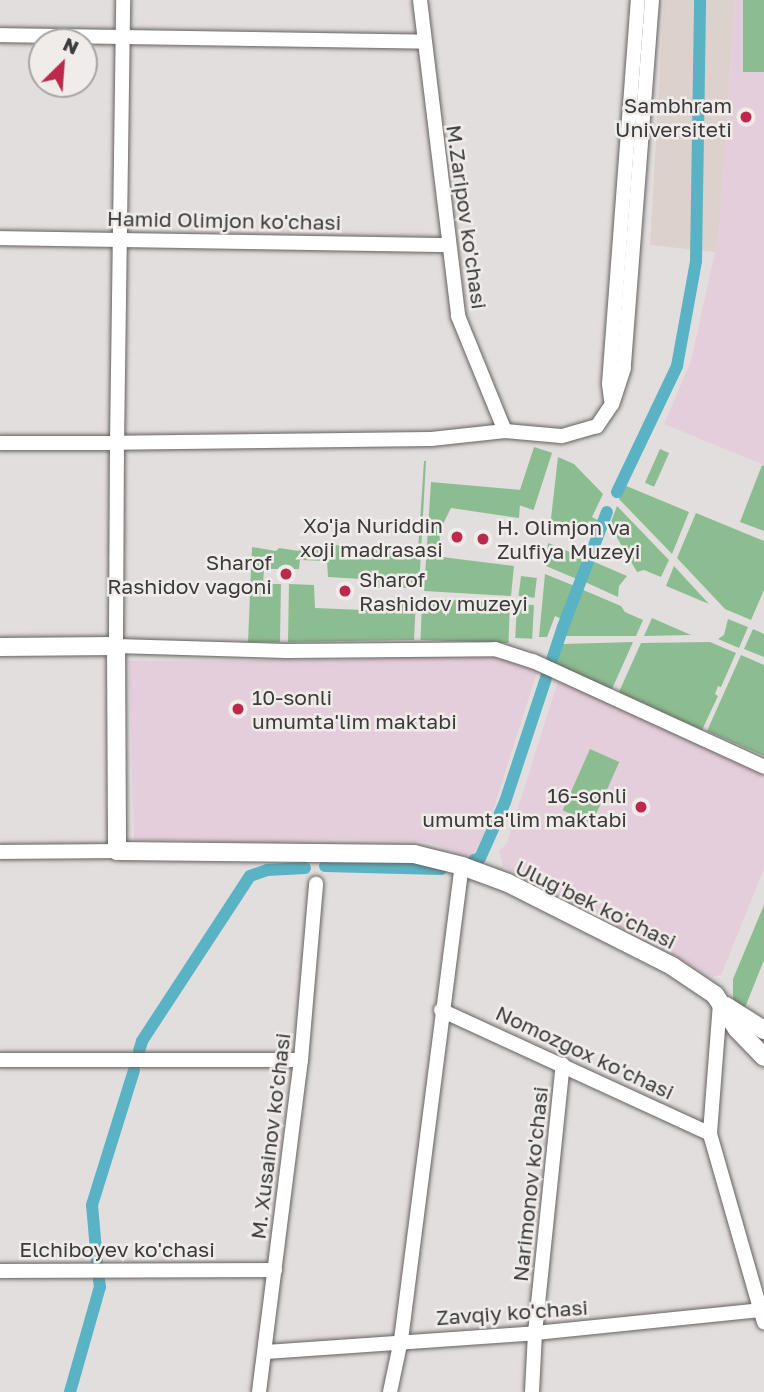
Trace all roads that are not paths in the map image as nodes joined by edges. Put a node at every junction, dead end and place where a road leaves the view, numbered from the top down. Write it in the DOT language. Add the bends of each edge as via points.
graph roads {
  1 [pos="123,0"];
  2 [pos="419,0"];
  3 [pos="638,0"];
  4 [pos="652,0"];
  5 [pos="0,35"];
  6 [pos="124,37"];
  7 [pos="424,42"];
  8 [pos="0,238"];
  9 [pos="118,238"];
  10 [pos="448,245"];
  11 [pos="612,404"];
  12 [pos="505,431"];
  13 [pos="0,443"];
  14 [pos="117,443"];
  15 [pos="116,646"];
  16 [pos="0,647"];
  17 [pos="764,767"];
  18 [pos="117,851"];
  19 [pos="0,852"];
  20 [pos="461,866"];
  21 [pos="316,884"];
  22 [pos="720,1003"];
  23 [pos="441,1010"];
  24 [pos="764,1030"];
  25 [pos="764,1057"];
  26 [pos="0,1060"];
  27 [pos="301,1060"];
  28 [pos="564,1064"];
  29 [pos="710,1134"];
  30 [pos="275,1270"];
  31 [pos="0,1271"];
  32 [pos="762,1316"];
  33 [pos="535,1333"];
  34 [pos="401,1340"];
  35 [pos="266,1352"];
  36 [pos="259,1392"];
  37 [pos="390,1392"];
  38 [pos="532,1392"];
  1 -- 6 [label="street"];
  2 -- 7 [label="street, M.Zaripov ko'chasi"];
  3 -- 11 [label="street" via="609,384"];
  4 -- 11 [label="street" via="624,368"];
  5 -- 6 [label="street"];
  6 -- 7 [label="street"];
  6 -- 9 [label="street"];
  7 -- 10 [label="street, M.Zaripov ko'chasi"];
  8 -- 9 [label="street, Hamid Olimjon ko'chasi"];
  9 -- 10 [label="street, Hamid Olimjon ko'chasi"];
  9 -- 14 [label="street"];
  10 -- 12 [label="street, M.Zaripov ko'chasi" via="458,316"];
  11 -- 12 [label="street" via="597,426 561,436"];
  12 -- 14 [label="street" via="430,439"];
  13 -- 14 [label="street"];
  14 -- 15 [label="street"];
  15 -- 16 [label="main road"];
  15 -- 17 [label="street" via="283,651 495,649 533,661"];
  15 -- 18 [label="main road"];
  18 -- 19 [label="street"];
  18 -- 20 [label="main road, Ulug'bek ko'chasi" via="415,854"];
  20 -- 22 [label="main road, Ulug'bek ko'chasi" via="508,883 672,966"];
  20 -- 23 [label="street"];
  21 -- 27 [label="street, M. Xusainov ko'chasi"];
  22 -- 24 [label="main road"];
  22 -- 25 [label="main road"];
  22 -- 29 [label="street"];
  23 -- 28 [label="street, Nomozgox ko'chasi"];
  23 -- 34 [label="street"];
  26 -- 27 [label="street"];
  27 -- 30 [label="street, M. Xusainov ko'chasi"];
  28 -- 29 [label="street, Nomozgox ko'chasi"];
  28 -- 33 [label="street, Narimonov ko'chasi"];
  29 -- 32 [label="street"];
  30 -- 31 [label="street, Elchiboyev ko'chasi"];
  30 -- 35 [label="street, M. Xusainov ko'chasi"];
  32 -- 33 [label="street, Zavqiy ko'chasi"];
  33 -- 34 [label="street, Zavqiy ko'chasi"];
  33 -- 38 [label="street, Narimonov ko'chasi"];
  34 -- 35 [label="street, Zavqiy ko'chasi"];
  34 -- 37 [label="street"];
  35 -- 36 [label="street, M. Xusainov ko'chasi"];
}
